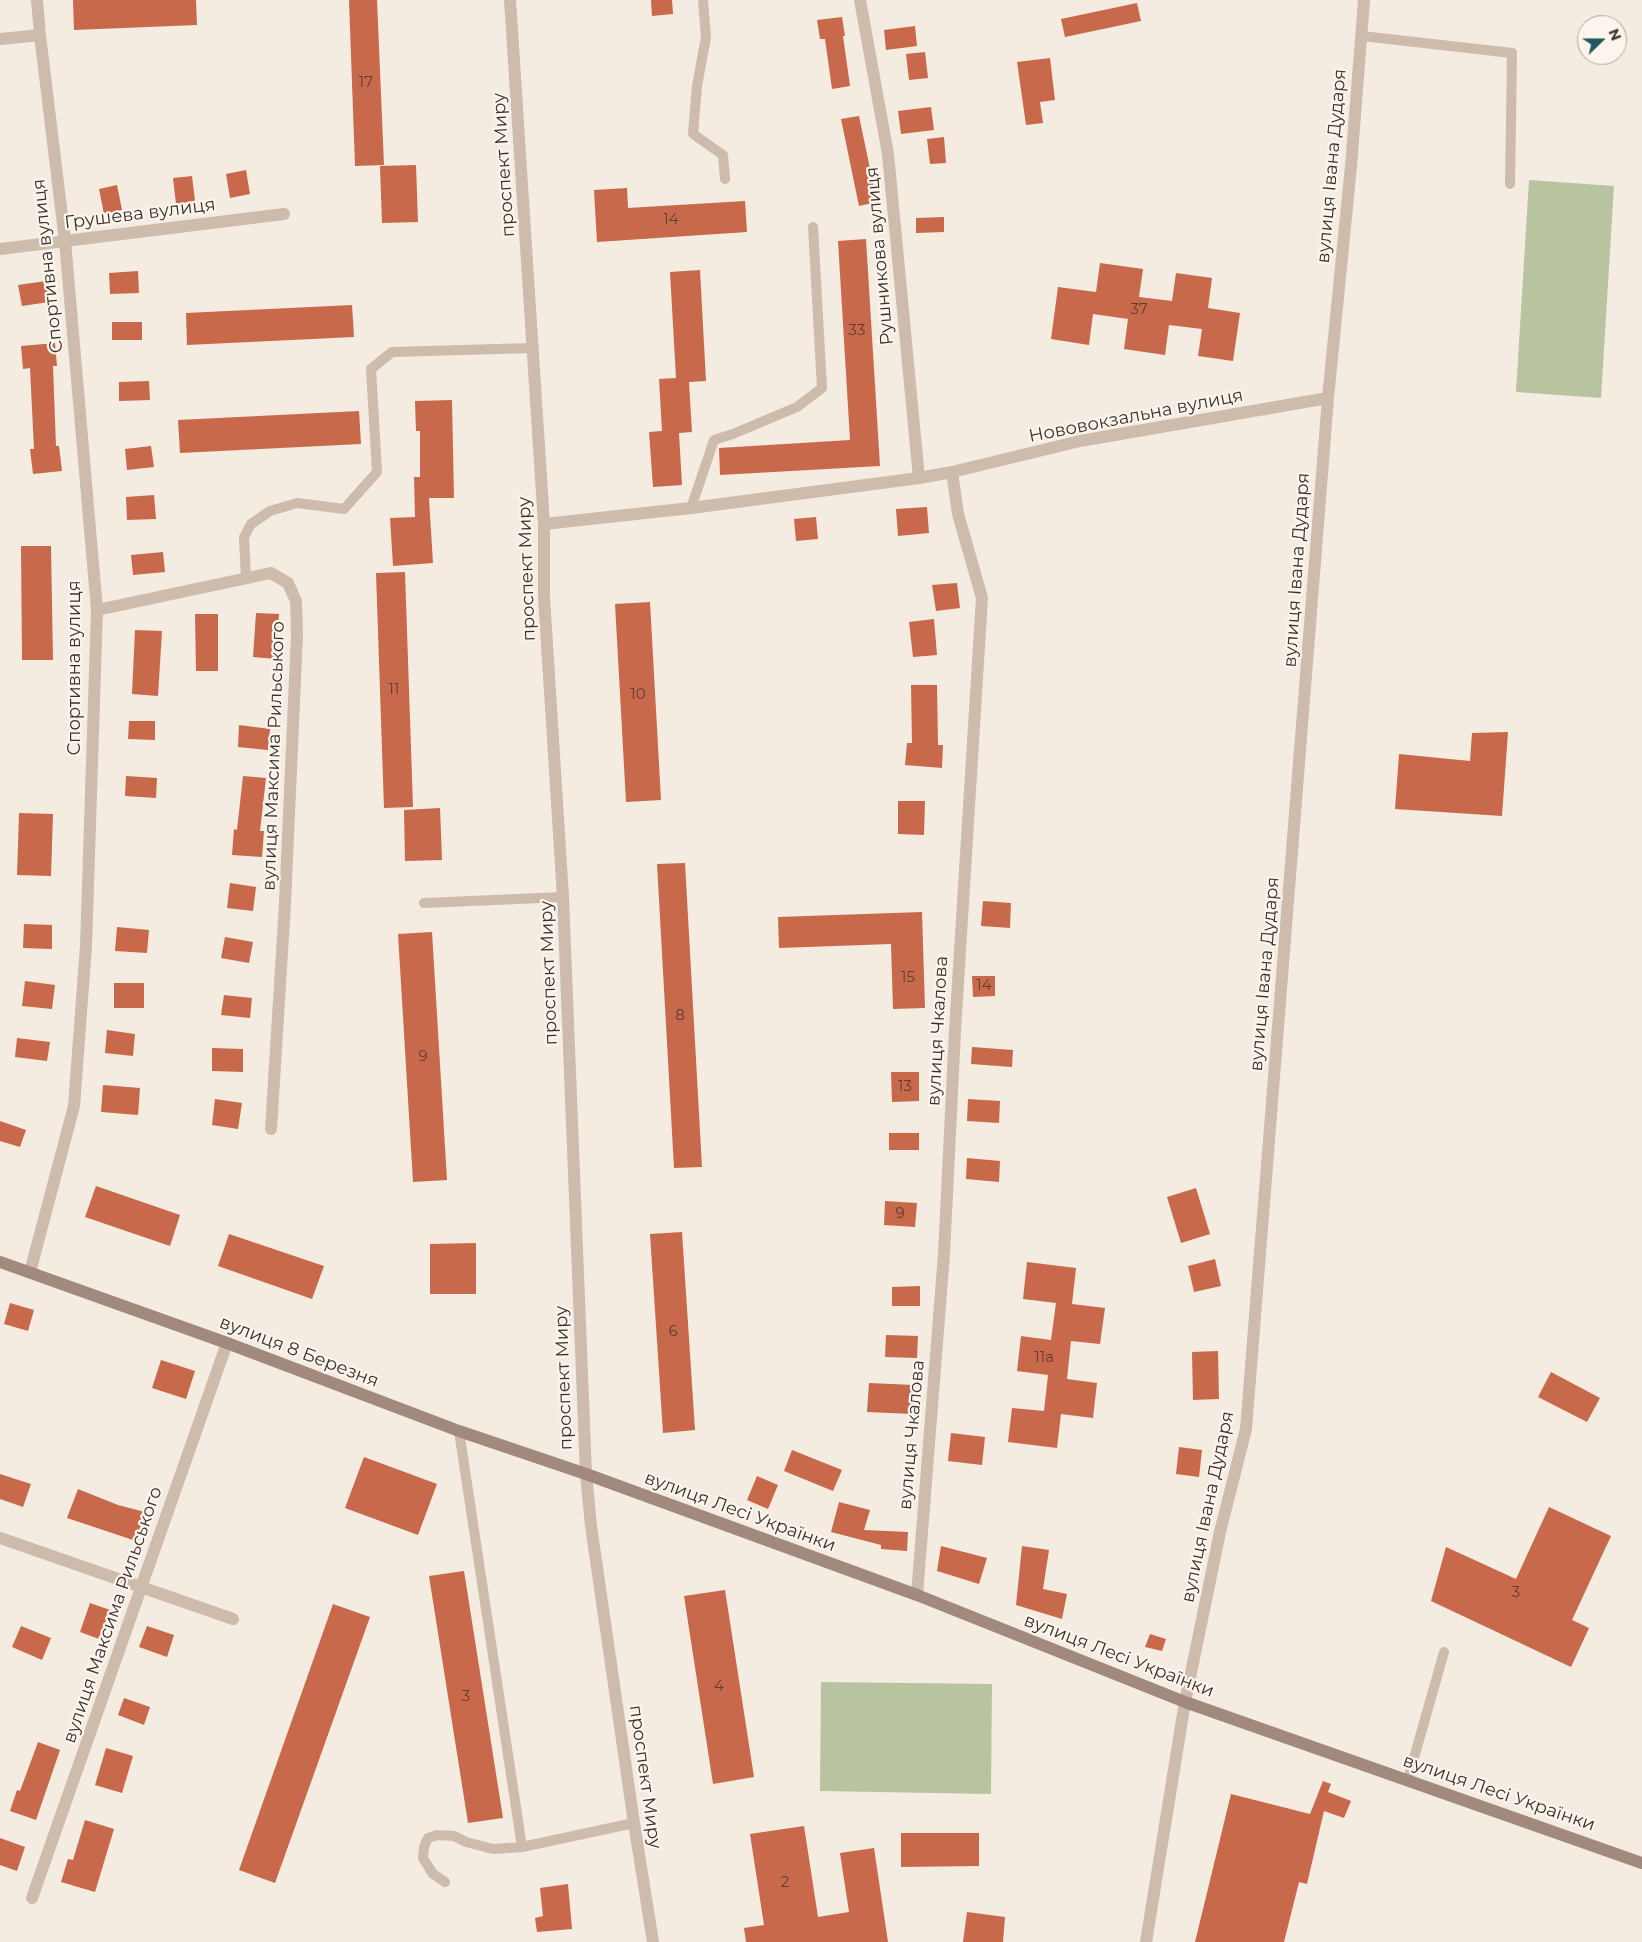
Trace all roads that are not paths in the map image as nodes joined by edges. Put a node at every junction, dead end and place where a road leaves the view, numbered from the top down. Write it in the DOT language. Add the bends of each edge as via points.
graph roads {
  1 [pos="38,0"];
  2 [pos="510,0"];
  3 [pos="703,0"];
  4 [pos="860,0"];
  5 [pos="1364,0"];
  6 [pos="40,35"];
  7 [pos="1362,36"];
  8 [pos="0,39"];
  9 [pos="725,179"];
  10 [pos="1510,184"];
  11 [pos="284,214"];
  12 [pos="813,227"];
  13 [pos="65,241"];
  14 [pos="0,249"];
  15 [pos="532,348"];
  16 [pos="1328,398"];
  17 [pos="952,472"];
  18 [pos="919,478"];
  19 [pos="691,508"];
  20 [pos="544,524"];
  21 [pos="246,579"];
  22 [pos="97,610"];
  23 [pos="563,897"];
  24 [pos="424,903"];
  25 [pos="271,1129"];
  26 [pos="0,1262"];
  27 [pos="30,1272"];
  28 [pos="226,1343"];
  29 [pos="459,1431"];
  30 [pos="586,1474"];
  31 [pos="0,1538"];
  32 [pos="141,1588"];
  33 [pos="917,1595"];
  34 [pos="233,1619"];
  35 [pos="1444,1652"];
  36 [pos="1185,1702"];
  37 [pos="1408,1779"];
  38 [pos="634,1823"];
  39 [pos="522,1847"];
  40 [pos="1642,1863"];
  41 [pos="445,1882"];
  42 [pos="32,1898"];
  43 [pos="653,1942"];
  44 [pos="1146,1942"];
  1 -- 6 [label="street, Спортивна вулиця"];
  2 -- 15 [label="street, проспект Миру"];
  3 -- 9 [label="lane" via="706,37 693,134 722,155"];
  4 -- 18 [label="street, Рушникова вулиця" via="888,154"];
  5 -- 7 [label="street, вулиця Івана Дударя"];
  6 -- 8 [label="street"];
  6 -- 13 [label="street, Спортивна вулиця"];
  7 -- 10 [label="lane" via="1512,53"];
  7 -- 16 [label="street, вулиця Івана Дударя"];
  11 -- 13 [label="street, Грушева вулиця"];
  12 -- 19 [label="lane" via="822,388 797,407 714,440"];
  13 -- 14 [label="street, Грушева вулиця"];
  13 -- 22 [label="street, Спортивна вулиця"];
  15 -- 20 [label="street, проспект Миру"];
  15 -- 21 [label="lane" via="392,352 371,369 377,472 344,509 297,503 270,511 252,524 244,536"];
  16 -- 17 [label="street, Нововокзальна вулиця" via="1080,441"];
  16 -- 36 [label="street, вулиця Івана Дударя" via="1246,1429 1220,1532"];
  17 -- 18 [label="street"];
  17 -- 33 [label="street, вулиця Чкалова" via="958,514 982,598 944,1254"];
  18 -- 19 [label="street"];
  19 -- 20 [label="street"];
  20 -- 23 [label="street, проспект Миру" via="544,597"];
  21 -- 22 [label="street, вулиця Максима Рильського"];
  21 -- 25 [label="street, вулиця Максима Рильського" via="271,573 288,583 296,601 286,904"];
  22 -- 27 [label="street, Спортивна вулиця" via="86,946 74,1106"];
  23 -- 24 [label="lane"];
  23 -- 30 [label="street, проспект Миру"];
  26 -- 27 [label="main road, вулиця 8 Березня"];
  27 -- 28 [label="main road, вулиця 8 Березня"];
  28 -- 29 [label="main road, вулиця 8 Березня"];
  28 -- 32 [label="street, вулиця Максима Рильського"];
  29 -- 30 [label="main road, вулиця 8 Березня"];
  29 -- 39 [label="lane"];
  30 -- 33 [label="main road, вулиця Лесі Українки"];
  30 -- 38 [label="street, проспект Миру"];
  31 -- 32 [label="street"];
  32 -- 34 [label="street"];
  32 -- 42 [label="street, вулиця Максима Рильського"];
  33 -- 36 [label="main road, вулиця Лесі Українки"];
  35 -- 37 [label="lane"];
  36 -- 37 [label="main road, вулиця Лесі Українки"];
  36 -- 44 [label="street, вулиця Івана Дударя"];
  37 -- 40 [label="main road, вулиця Лесі Українки"];
  38 -- 39 [label="lane"];
  38 -- 43 [label="street, проспект Миру"];
  39 -- 41 [label="lane" via="493,1849 454,1836 428,1838 423,1858 432,1874"];
}
